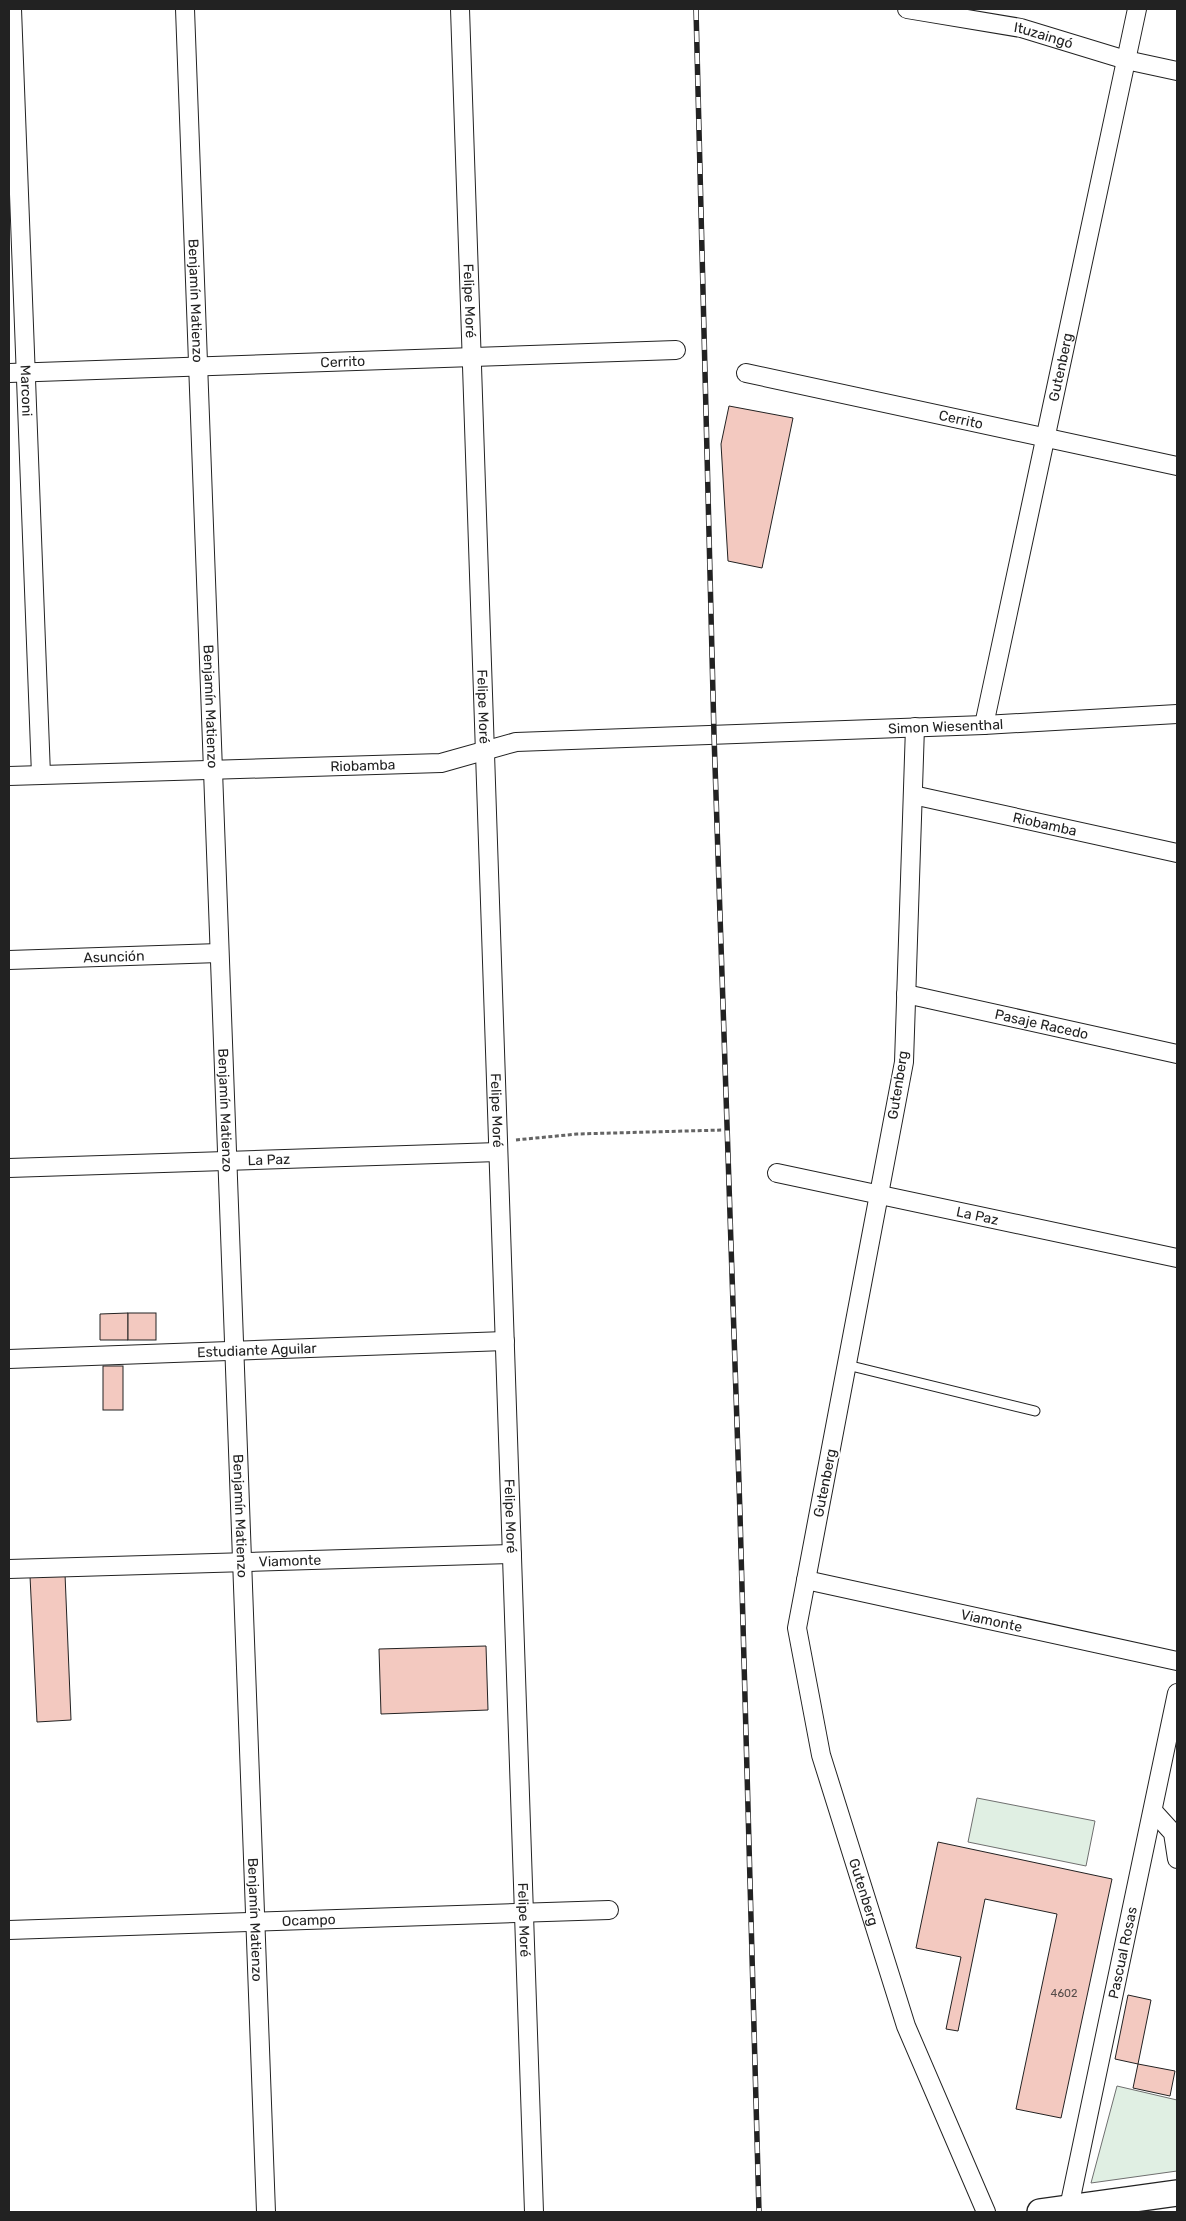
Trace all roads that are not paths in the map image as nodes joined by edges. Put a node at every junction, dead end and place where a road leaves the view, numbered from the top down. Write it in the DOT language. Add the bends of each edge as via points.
graph roads {
  1 [pos="12,9"];
  2 [pos="185,9"];
  3 [pos="460,9"];
  4 [pos="907,9"];
  5 [pos="1137,9"];
  6 [pos="1126,60"];
  7 [pos="1177,71"];
  8 [pos="676,350"];
  9 [pos="472,357"];
  10 [pos="196,367"];
  11 [pos="9,373"];
  12 [pos="26,373"];
  13 [pos="746,373"];
  14 [pos="1045,438"];
  15 [pos="1177,466"];
  16 [pos="1177,714"];
  17 [pos="984,725"];
  18 [pos="915,727"];
  19 [pos="714,735"];
  20 [pos="485,749"];
  21 [pos="212,770"];
  22 [pos="42,775"];
  23 [pos="9,776"];
  24 [pos="913,795"];
  25 [pos="1177,853"];
  26 [pos="219,953"];
  27 [pos="9,960"];
  28 [pos="906,994"];
  29 [pos="1177,1054"];
  30 [pos="498,1147"];
  31 [pos="226,1161"];
  32 [pos="9,1168"];
  33 [pos="777,1173"];
  34 [pos="879,1195"];
  35 [pos="1177,1258"];
  36 [pos="505,1341"];
  37 [pos="234,1351"];
  38 [pos="9,1359"];
  39 [pos="847,1365"];
  40 [pos="1035,1411"];
  41 [pos="512,1554"];
  42 [pos="241,1562"];
  43 [pos="9,1569"];
  44 [pos="806,1580"];
  45 [pos="1177,1661"];
  46 [pos="1177,1693"];
  47 [pos="1153,1810"];
  48 [pos="1177,1859"];
  49 [pos="609,1910"];
  50 [pos="524,1913"];
  51 [pos="255,1922"];
  52 [pos="9,1930"];
  53 [pos="1177,2193"];
  54 [pos="1068,2210"];
  55 [pos="266,2212"];
  56 [pos="534,2212"];
  57 [pos="986,2212"];
  58 [pos="1040,2212"];
  1 -- 12 [label="street, Marconi"];
  2 -- 10 [label="street, Benjamín Matienzo"];
  3 -- 9 [label="street, Felipe Moré"];
  4 -- 6 [label="street, Ituzaingó" via="1021,28"];
  5 -- 6 [label="street, Gutenberg"];
  6 -- 7 [label="street, Ituzaingó"];
  6 -- 14 [label="street, Gutenberg"];
  8 -- 9 [label="street, Cerrito"];
  9 -- 10 [label="street, Cerrito"];
  9 -- 20 [label="street, Felipe Moré"];
  10 -- 12 [label="street, Cerrito"];
  10 -- 21 [label="street, Benjamín Matienzo"];
  11 -- 12 [label="street, Cerrito"];
  12 -- 22 [label="street, Marconi"];
  13 -- 14 [label="street, Cerrito"];
  14 -- 15 [label="street, Cerrito"];
  14 -- 17 [label="street, Gutenberg"];
  16 -- 17 [label="street, Simon Wiesenthal"];
  17 -- 18 [label="street, Simon Wiesenthal"];
  18 -- 19 [label="street, Simon Wiesenthal"];
  18 -- 24 [label="street, Gutenberg"];
  19 -- 20 [label="street, Riobamba" via="516,742"];
  20 -- 21 [label="street, Riobamba" via="441,763"];
  20 -- 30 [label="street, Felipe Moré"];
  21 -- 22 [label="street, Riobamba"];
  21 -- 26 [label="street, Benjamín Matienzo"];
  22 -- 23 [label="street, Riobamba"];
  24 -- 25 [label="street, Riobamba"];
  24 -- 28 [label="street, Gutenberg"];
  26 -- 27 [label="street, Asunción"];
  26 -- 31 [label="street, Benjamín Matienzo"];
  28 -- 29 [label="street, Pasaje Racedo"];
  28 -- 34 [label="street, Gutenberg" via="904,1062"];
  30 -- 31 [label="street, La Paz"];
  30 -- 36 [label="street, Felipe Moré"];
  31 -- 32 [label="street, La Paz"];
  31 -- 37 [label="street, Benjamín Matienzo"];
  33 -- 34 [label="street, La Paz"];
  34 -- 35 [label="street, La Paz"];
  34 -- 39 [label="street, Gutenberg"];
  36 -- 37 [label="street, Estudiante Aguilar"];
  36 -- 41 [label="street, Felipe Moré"];
  37 -- 38 [label="street, Estudiante Aguilar"];
  37 -- 42 [label="street, Benjamín Matienzo"];
  39 -- 40 [label="lane"];
  39 -- 44 [label="street, Gutenberg"];
  41 -- 42 [label="street, Viamonte"];
  41 -- 50 [label="street, Felipe Moré"];
  42 -- 43 [label="street, Viamonte"];
  42 -- 51 [label="street, Benjamín Matienzo"];
  44 -- 45 [label="street, Viamonte"];
  44 -- 57 [label="street, Gutenberg" via="798,1628 821,1755 906,2026"];
  46 -- 47 [label="street, Pascual Rosas"];
  47 -- 48 [label="street" via="1173,1833"];
  47 -- 54 [label="street, Pascual Rosas"];
  49 -- 50 [label="street, Ocampo"];
  50 -- 51 [label="street, Ocampo"];
  50 -- 56 [label="street, Felipe Moré"];
  51 -- 52 [label="street, Ocampo"];
  51 -- 55 [label="street, Benjamín Matienzo"];
  53 -- 54 [label="main road"];
  54 -- 58 [label="main road"];
}
